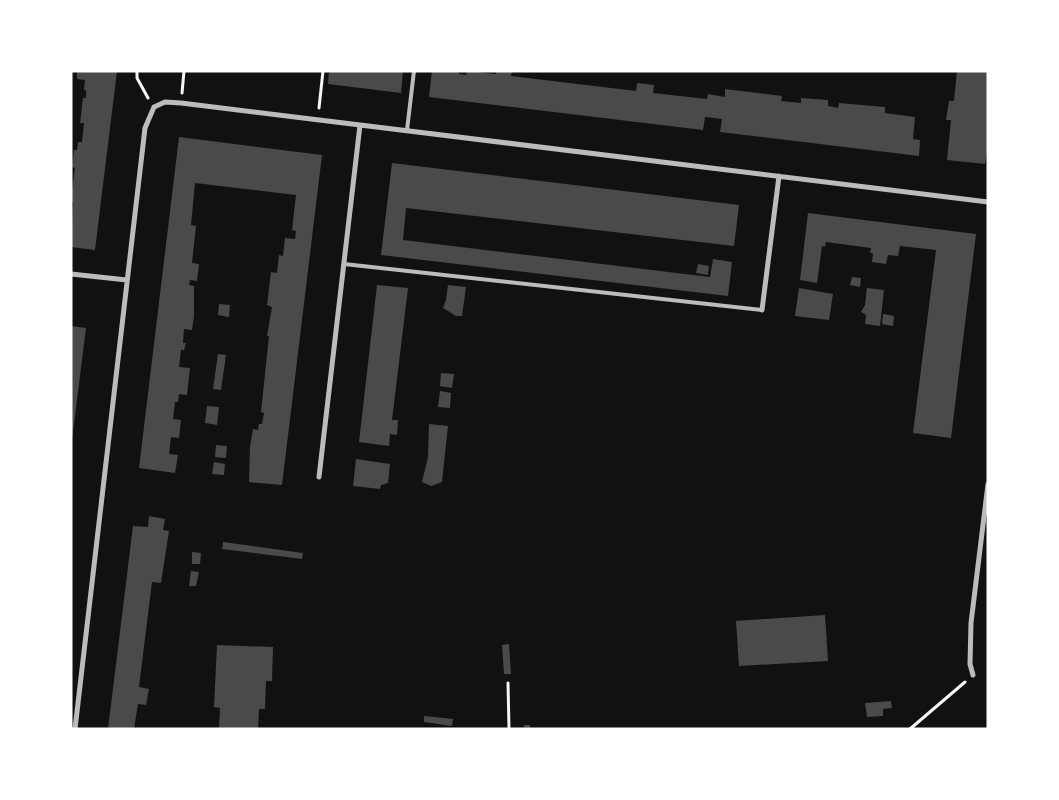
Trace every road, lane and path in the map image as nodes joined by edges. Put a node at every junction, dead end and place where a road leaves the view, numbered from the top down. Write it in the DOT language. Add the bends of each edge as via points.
graph roads {
  1 [pos="137,71"];
  2 [pos="184,71"];
  3 [pos="323,71"];
  4 [pos="414,71"];
  5 [pos="181,103"];
  6 [pos="154,107"];
  7 [pos="318,119"];
  8 [pos="360,125"];
  9 [pos="407,130"];
  10 [pos="779,176"];
  11 [pos="988,202"];
  12 [pos="344,264"];
  13 [pos="71,274"];
  14 [pos="127,280"];
  15 [pos="762,310"];
  16 [pos="319,477"];
  17 [pos="988,484"];
  18 [pos="973,675"];
  19 [pos="508,683"];
  20 [pos="74,712"];
  21 [pos="75,729"];
  22 [pos="509,729"];
  23 [pos="910,729"];
  1 -- 6 [label="path" via="136,78"];
  2 -- 5 [label="path"];
  3 -- 7 [label="path"];
  4 -- 9 [label="lane"];
  5 -- 6 [label="street" via="165,102"];
  5 -- 7 [label="street"];
  6 -- 14 [label="street" via="145,128"];
  7 -- 8 [label="street"];
  8 -- 9 [label="street"];
  8 -- 12 [label="street"];
  9 -- 10 [label="street"];
  10 -- 11 [label="street"];
  10 -- 15 [label="street"];
  12 -- 15 [label="lane"];
  12 -- 16 [label="street"];
  13 -- 14 [label="street"];
  14 -- 20 [label="street"];
  17 -- 18 [label="street" via="971,623 970,664"];
  18 -- 23 [label="path"];
  19 -- 22 [label="path"];
  20 -- 21 [label="street"];
}
